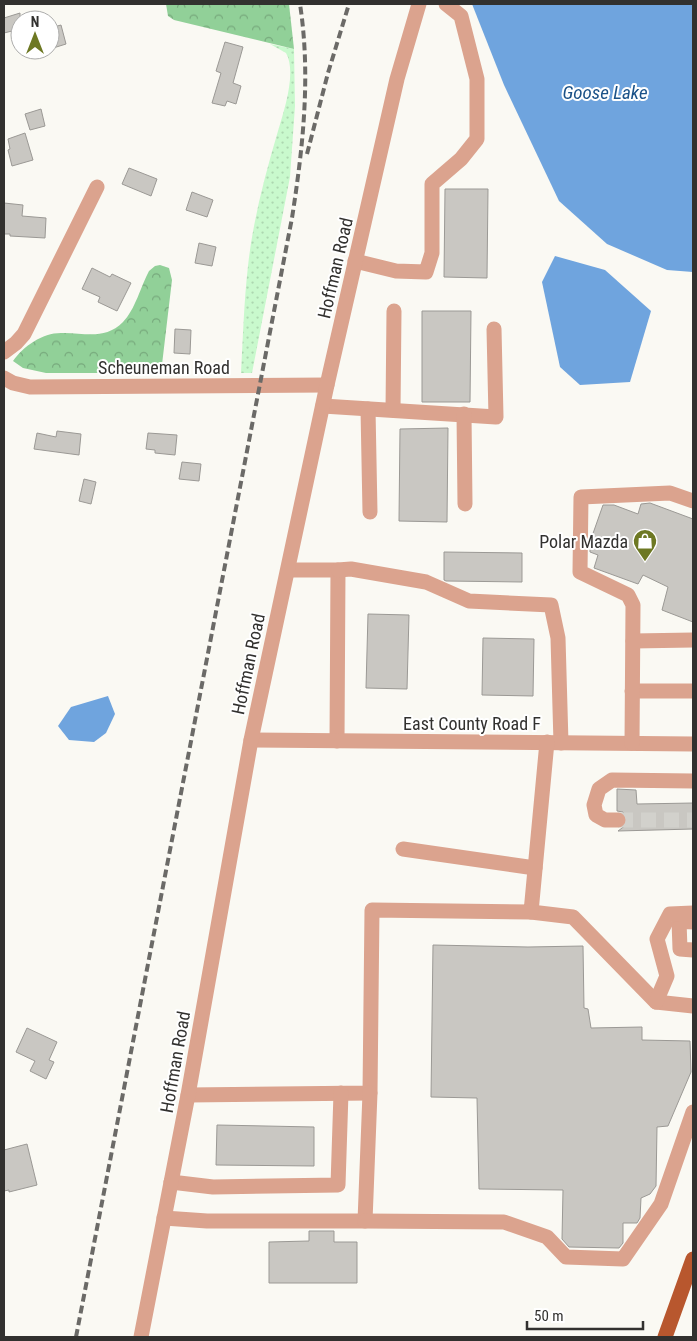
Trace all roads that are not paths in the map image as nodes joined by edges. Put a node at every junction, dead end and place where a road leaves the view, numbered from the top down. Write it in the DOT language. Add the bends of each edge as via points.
graph roads {
  1 [pos="419,4"];
  2 [pos="446,4"];
  3 [pos="97,187"];
  4 [pos="356,262"];
  5 [pos="394,311"];
  6 [pos="494,329"];
  7 [pos="4,352"];
  8 [pos="4,378"];
  9 [pos="327,385"];
  10 [pos="323,406"];
  11 [pos="368,408"];
  12 [pos="393,410"];
  13 [pos="464,414"];
  14 [pos="693,501"];
  15 [pos="465,504"];
  16 [pos="370,512"];
  17 [pos="288,570"];
  18 [pos="338,570"];
  19 [pos="693,640"];
  20 [pos="633,641"];
  21 [pos="632,691"];
  22 [pos="693,691"];
  23 [pos="251,740"];
  24 [pos="336,741"];
  25 [pos="554,742"];
  26 [pos="632,743"];
  27 [pos="693,744"];
  28 [pos="693,781"];
  29 [pos="618,820"];
  30 [pos="403,849"];
  31 [pos="535,868"];
  32 [pos="531,912"];
  33 [pos="693,914"];
  34 [pos="693,922"];
  35 [pos="693,950"];
  36 [pos="656,1002"];
  37 [pos="693,1006"];
  38 [pos="341,1093"];
  39 [pos="370,1093"];
  40 [pos="188,1095"];
  41 [pos="693,1112"];
  42 [pos="171,1182"];
  43 [pos="164,1218"];
  44 [pos="365,1221"];
  45 [pos="693,1259"];
  46 [pos="142,1337"];
  47 [pos="665,1337"];
  1 -- 4 [label="street, Hoffman Road" via="398,79"];
  2 -- 4 [label="street" via="461,16 477,78 477,138 462,159 432,184 432,253 426,272 396,271"];
  3 -- 7 [label="street" via="24,334"];
  4 -- 9 [label="street, Hoffman Road"];
  5 -- 12 [label="street"];
  6 -- 13 [label="street" via="496,416"];
  8 -- 9 [label="street, Scheuneman Road" via="30,386"];
  9 -- 10 [label="street, Hoffman Road"];
  10 -- 11 [label="street"];
  10 -- 17 [label="street, Hoffman Road"];
  11 -- 12 [label="street"];
  11 -- 16 [label="street"];
  12 -- 13 [label="street"];
  13 -- 15 [label="street"];
  14 -- 20 [label="street" via="670,493 581,497 580,572 628,595 633,605"];
  17 -- 18 [label="street"];
  17 -- 23 [label="street, Hoffman Road"];
  18 -- 24 [label="street"];
  18 -- 25 [label="street" via="426,582 469,601 551,606 558,638"];
  19 -- 20 [label="street"];
  20 -- 21 [label="street"];
  21 -- 22 [label="street"];
  21 -- 26 [label="street"];
  23 -- 24 [label="street, East County Road F"];
  23 -- 40 [label="street, Hoffman Road"];
  24 -- 25 [label="street, East County Road F"];
  25 -- 26 [label="street, East County Road F"];
  25 -- 31 [label="street"];
  26 -- 27 [label="street, East County Road F"];
  28 -- 29 [label="street" via="612,780 599,790 594,805 596,815 605,820"];
  30 -- 31 [label="street"];
  31 -- 32 [label="street"];
  32 -- 36 [label="street" via="573,917"];
  32 -- 39 [label="street" via="372,910"];
  33 -- 36 [label="street" via="670,914 657,939 667,976"];
  34 -- 35 [label="street" via="679,921 680,949"];
  36 -- 37 [label="street"];
  38 -- 39 [label="street"];
  38 -- 40 [label="street"];
  38 -- 42 [label="street" via="338,1185 213,1187"];
  39 -- 44 [label="street"];
  40 -- 42 [label="street, Hoffman Road"];
  41 -- 44 [label="street" via="661,1204 623,1259 566,1257 547,1238 504,1222"];
  42 -- 43 [label="street, Hoffman Road"];
  43 -- 44 [label="street" via="207,1222"];
  43 -- 46 [label="street, Hoffman Road"];
  45 -- 47 [label="main road"];
}
